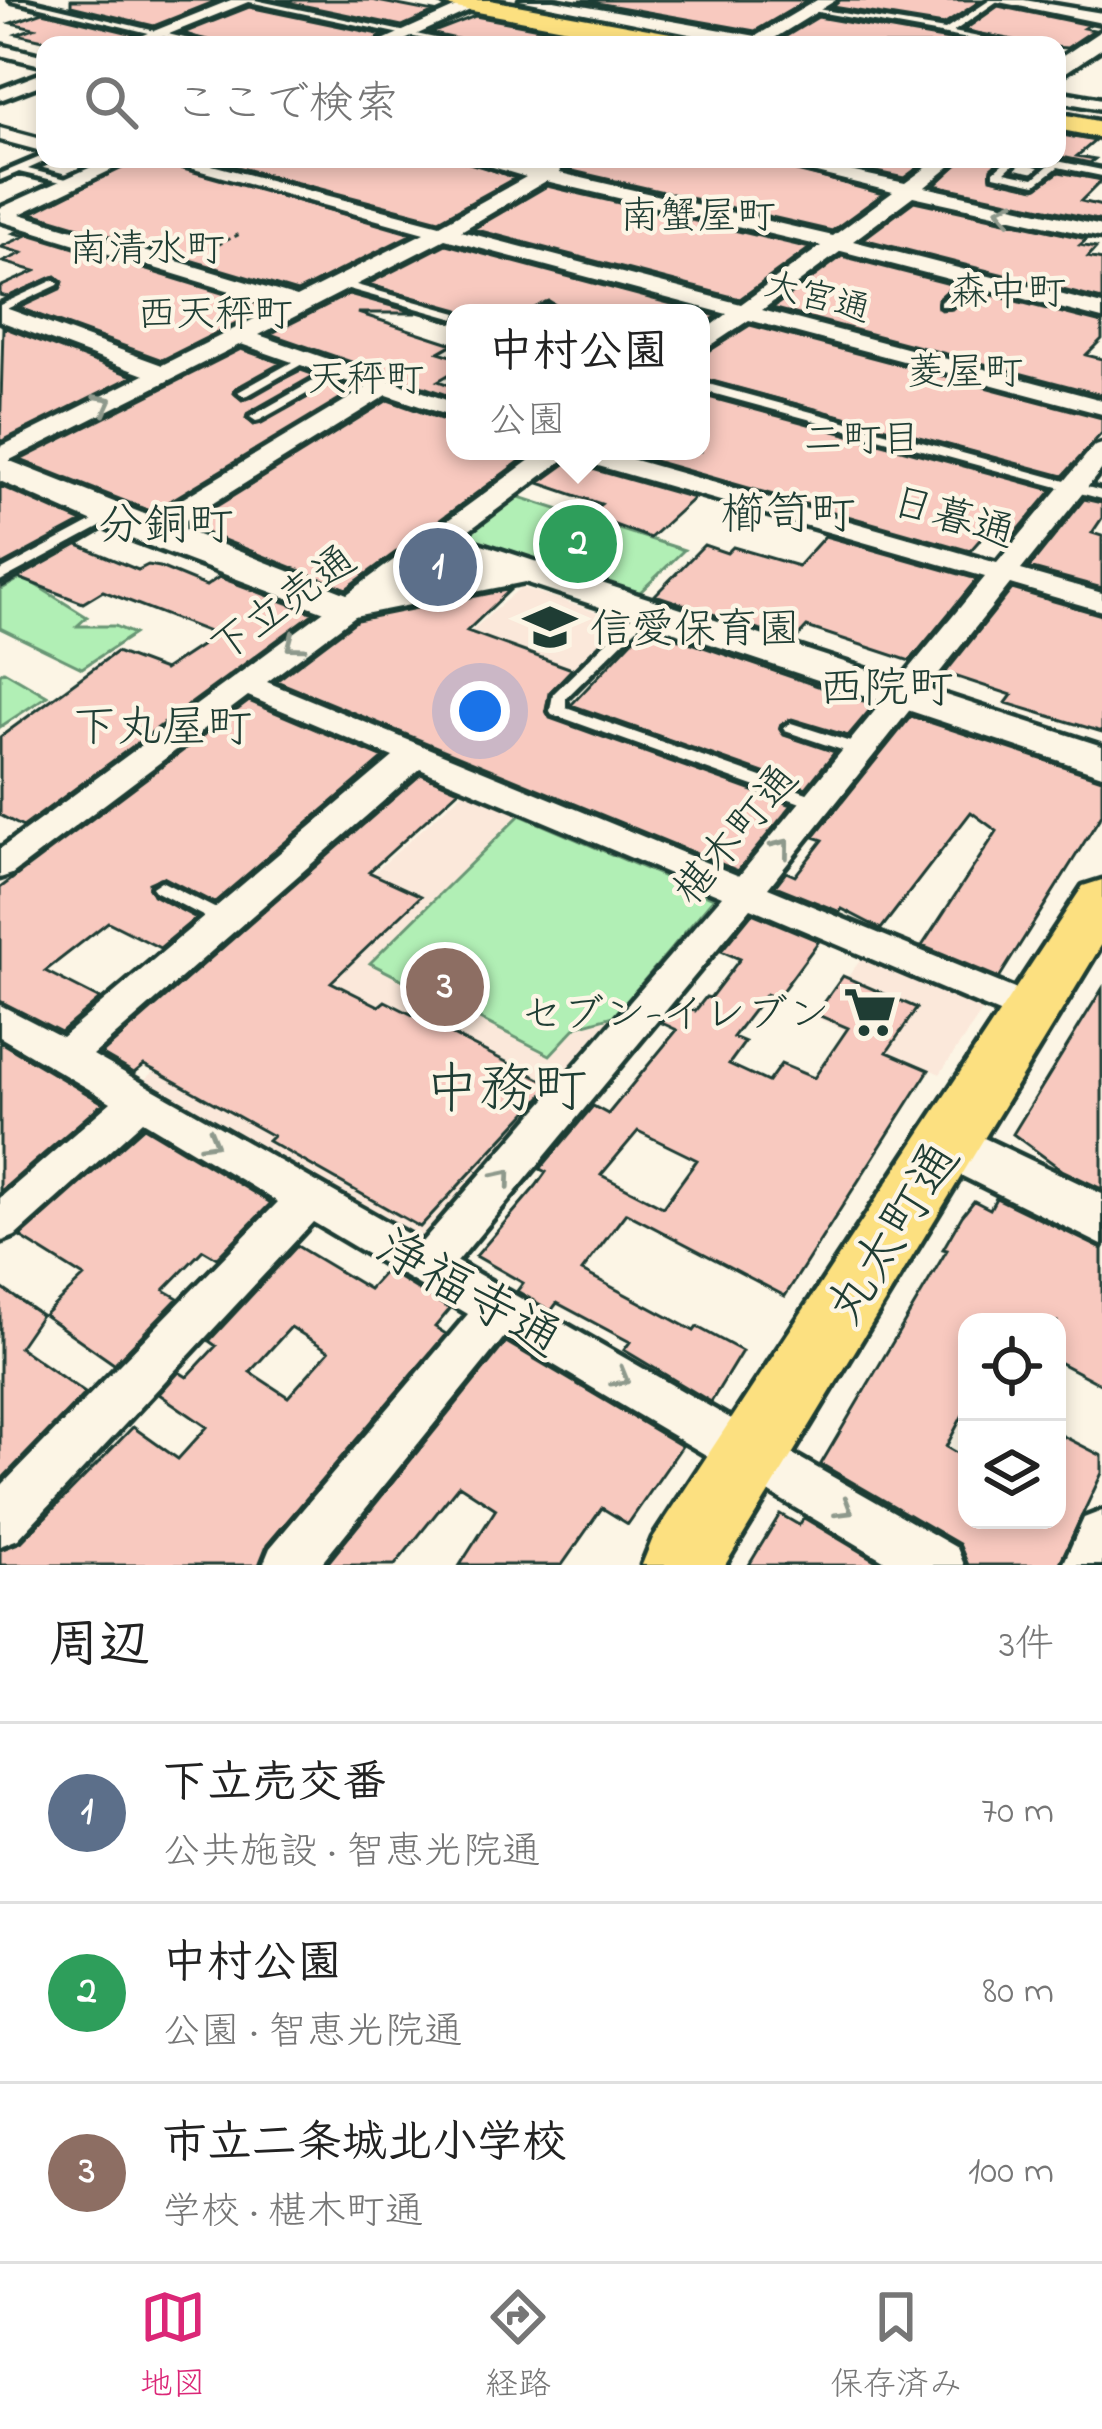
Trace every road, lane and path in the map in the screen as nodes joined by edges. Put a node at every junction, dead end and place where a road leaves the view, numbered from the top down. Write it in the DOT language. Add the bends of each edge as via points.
graph roads {
  1 [pos="15,0"];
  2 [pos="244,0"];
  3 [pos="412,0"];
  4 [pos="529,0"];
  5 [pos="828,0"];
  6 [pos="996,0"];
  7 [pos="472,3"];
  8 [pos="811,10"];
  9 [pos="1102,18"];
  10 [pos="158,33"];
  11 [pos="407,33"];
  12 [pos="946,33"];
  13 [pos="150,36"];
  14 [pos="171,36"];
  15 [pos="400,36"];
  16 [pos="421,36"];
  17 [pos="613,36"];
  18 [pos="645,36"];
  19 [pos="718,36"];
  20 [pos="767,36"];
  21 [pos="964,36"];
  22 [pos="1102,37"];
  23 [pos="0,50"];
  24 [pos="1067,54"];
  25 [pos="36,59"];
  26 [pos="36,80"];
  27 [pos="4,90"];
  28 [pos="36,96"];
  29 [pos="1066,98"];
  30 [pos="1102,104"];
  31 [pos="1066,119"];
  32 [pos="1102,126"];
  33 [pos="0,134"];
  34 [pos="36,144"];
  35 [pos="36,162"];
  36 [pos="1066,166"];
  37 [pos="98,168"];
  38 [pos="202,168"];
  39 [pos="517,168"];
  40 [pos="555,168"];
  41 [pos="810,168"];
  42 [pos="938,168"];
  43 [pos="1003,168"];
  44 [pos="1051,168"];
  45 [pos="18,169"];
  46 [pos="1102,173"];
  47 [pos="545,174"];
  48 [pos="0,177"];
  49 [pos="71,183"];
  50 [pos="909,190"];
  51 [pos="0,214"];
  52 [pos="445,231"];
  53 [pos="1102,232"];
  54 [pos="242,233"];
  55 [pos="836,243"];
  56 [pos="175,265"];
  57 [pos="974,279"];
  58 [pos="54,283"];
  59 [pos="342,284"];
  60 [pos="945,304"];
  61 [pos="299,305"];
  62 [pos="747,310"];
  63 [pos="0,311"];
  64 [pos="1102,312"];
  65 [pos="446,313"];
  66 [pos="238,335"];
  67 [pos="710,338"];
  68 [pos="304,359"];
  69 [pos="338,371"];
  70 [pos="161,373"];
  71 [pos="384,387"];
  72 [pos="710,388"];
  73 [pos="244,392"];
  74 [pos="1102,407"];
  75 [pos="446,408"];
  76 [pos="256,417"];
  77 [pos="1102,452"];
  78 [pos="0,457"];
  79 [pos="546,460"];
  80 [pos="607,460"];
  81 [pos="0,468"];
  82 [pos="1088,491"];
  83 [pos="128,524"];
  84 [pos="438,542"];
  85 [pos="527,570"];
  86 [pos="1005,573"];
  87 [pos="0,577"];
  88 [pos="1102,602"];
  89 [pos="344,606"];
  90 [pos="647,610"];
  91 [pos="243,683"];
  92 [pos="905,695"];
  93 [pos="791,728"];
  94 [pos="860,751"];
  95 [pos="418,753"];
  96 [pos="1102,761"];
  97 [pos="818,803"];
  98 [pos="0,866"];
  99 [pos="161,886"];
  100 [pos="746,891"];
  101 [pos="1102,899"];
  102 [pos="224,920"];
  103 [pos="1031,1011"];
  104 [pos="0,1019"];
  105 [pos="65,1057"];
  106 [pos="140,1100"];
  107 [pos="948,1143"];
  108 [pos="309,1198"];
  109 [pos="1102,1221"];
  110 [pos="0,1224"];
  111 [pos="428,1266"];
  112 [pos="500,1308"];
  113 [pos="751,1454"];
  114 [pos="0,1522"];
  115 [pos="1102,1535"];
  116 [pos="288,1565"];
  117 [pos="681,1565"];
  118 [pos="939,1565"];
  119 [pos="1088,1565"];
  1 -- 10 [label="lane"];
  2 -- 10 [label="street"];
  2 -- 11 [label="lane"];
  3 -- 7 [label="main road"];
  4 -- 19 [label="street"];
  5 -- 8 [label="street"];
  6 -- 9 [label="street"];
  6 -- 12 [label="lane"];
  7 -- 11 [label="street"];
  7 -- 17 [label="main road"];
  7 -- 18 [label="main road"];
  8 -- 12 [label="lane"];
  8 -- 20 [label="street"];
  10 -- 13 [label="street"];
  10 -- 14 [label="lane"];
  11 -- 15 [label="street"];
  11 -- 16 [label="lane"];
  12 -- 21 [label="lane"];
  22 -- 24 [label="street"];
  23 -- 25 [label="street"];
  26 -- 27 [label="street"];
  27 -- 28 [label="street"];
  29 -- 30 [label="street"];
  31 -- 32 [label="main road"];
  33 -- 34 [label="street"];
  35 -- 45 [label="lane"];
  36 -- 46 [label="lane"];
  37 -- 49 [label="street"];
  38 -- 52 [label="street, 大宮通"];
  39 -- 47 [label="street"];
  40 -- 47 [label="street"];
  41 -- 50 [label="street"];
  42 -- 50 [label="street"];
  43 -- 44 [label="lane" via="997,173 1036,181"];
  45 -- 48 [label="lane"];
  45 -- 49 [label="lane"];
  47 -- 52 [label="street"];
  47 -- 55 [label="street"];
  49 -- 51 [label="street"];
  53 -- 50 [label="street, one-way"];
  50 -- 55 [label="street"];
  51 -- 56 [label="street"];
  52 -- 59 [label="street"];
  52 -- 62 [label="street, 大宮通"];
  54 -- 56 [label="path"];
  55 -- 57 [label="street"];
  55 -- 62 [label="street"];
  56 -- 61 [label="street"];
  57 -- 60 [label="lane"];
  57 -- 64 [label="street"];
  58 -- 63 [label="lane"];
  59 -- 61 [label="street"];
  59 -- 65 [label="lane"];
  61 -- 66 [label="street"];
  62 -- 67 [label="street"];
  62 -- 74 [label="street, 大宮通"];
  63 -- 70 [label="street"];
  66 -- 68 [label="street"];
  66 -- 70 [label="street"];
  68 -- 69 [label="street"];
  68 -- 73 [label="lane"];
  69 -- 71 [label="street"];
  69 -- 76 [label="lane"];
  78 -- 70 [label="street, one-way"];
  71 -- 75 [label="street"];
  71 -- 83 [label="street"];
  72 -- 82 [label="lane"];
  77 -- 82 [label="street, 椹木町通"];
  79 -- 84 [label="street, 下立売通"];
  80 -- 86 [label="street, 日暮通"];
  81 -- 83 [label="street"];
  82 -- 86 [label="street, 椹木町通"];
  83 -- 87 [label="lane"];
  83 -- 89 [label="street"];
  84 -- 85 [label="street"];
  84 -- 89 [label="street, 下立売通"];
  85 -- 89 [label="street"];
  85 -- 90 [label="street"];
  86 -- 88 [label="street, 日暮通"];
  86 -- 92 [label="street, 椹木町通"];
  89 -- 91 [label="street, 下立売通, one-way"];
  90 -- 92 [label="street"];
  90 -- 97 [label="lane" via="558,698 558,711"];
  91 -- 95 [label="street"];
  91 -- 98 [label="street, 下立売通"];
  92 -- 94 [label="street, 椹木町通"];
  92 -- 96 [label="street"];
  93 -- 94 [label="lane"];
  94 -- 97 [label="street, 椹木町通"];
  95 -- 100 [label="street"];
  95 -- 102 [label="street"];
  100 -- 97 [label="street, 椹木町通, one-way"];
  99 -- 102 [label="lane"];
  100 -- 103 [label="street"];
  111 -- 100 [label="street, 椹木町通, one-way"];
  101 -- 103 [label="main road, 丸太町通"];
  102 -- 105 [label="street"];
  103 -- 107 [label="main road, 丸太町通"];
  104 -- 105 [label="street, 浄福寺通"];
  105 -- 106 [label="street, 浄福寺通"];
  106 -- 108 [label="street, 浄福寺通, one-way"];
  106 -- 110 [label="street"];
  107 -- 109 [label="street"];
  107 -- 113 [label="main road, 丸太町通"];
  108 -- 111 [label="street, 浄福寺通"];
  108 -- 114 [label="street"];
  111 -- 112 [label="street, 浄福寺通"];
  112 -- 113 [label="street, 浄福寺通, one-way"];
  112 -- 116 [label="street"];
  113 -- 117 [label="main road, 丸太町通"];
  113 -- 118 [label="street, 浄福寺通, one-way"];
  115 -- 119 [label="street"];
}
